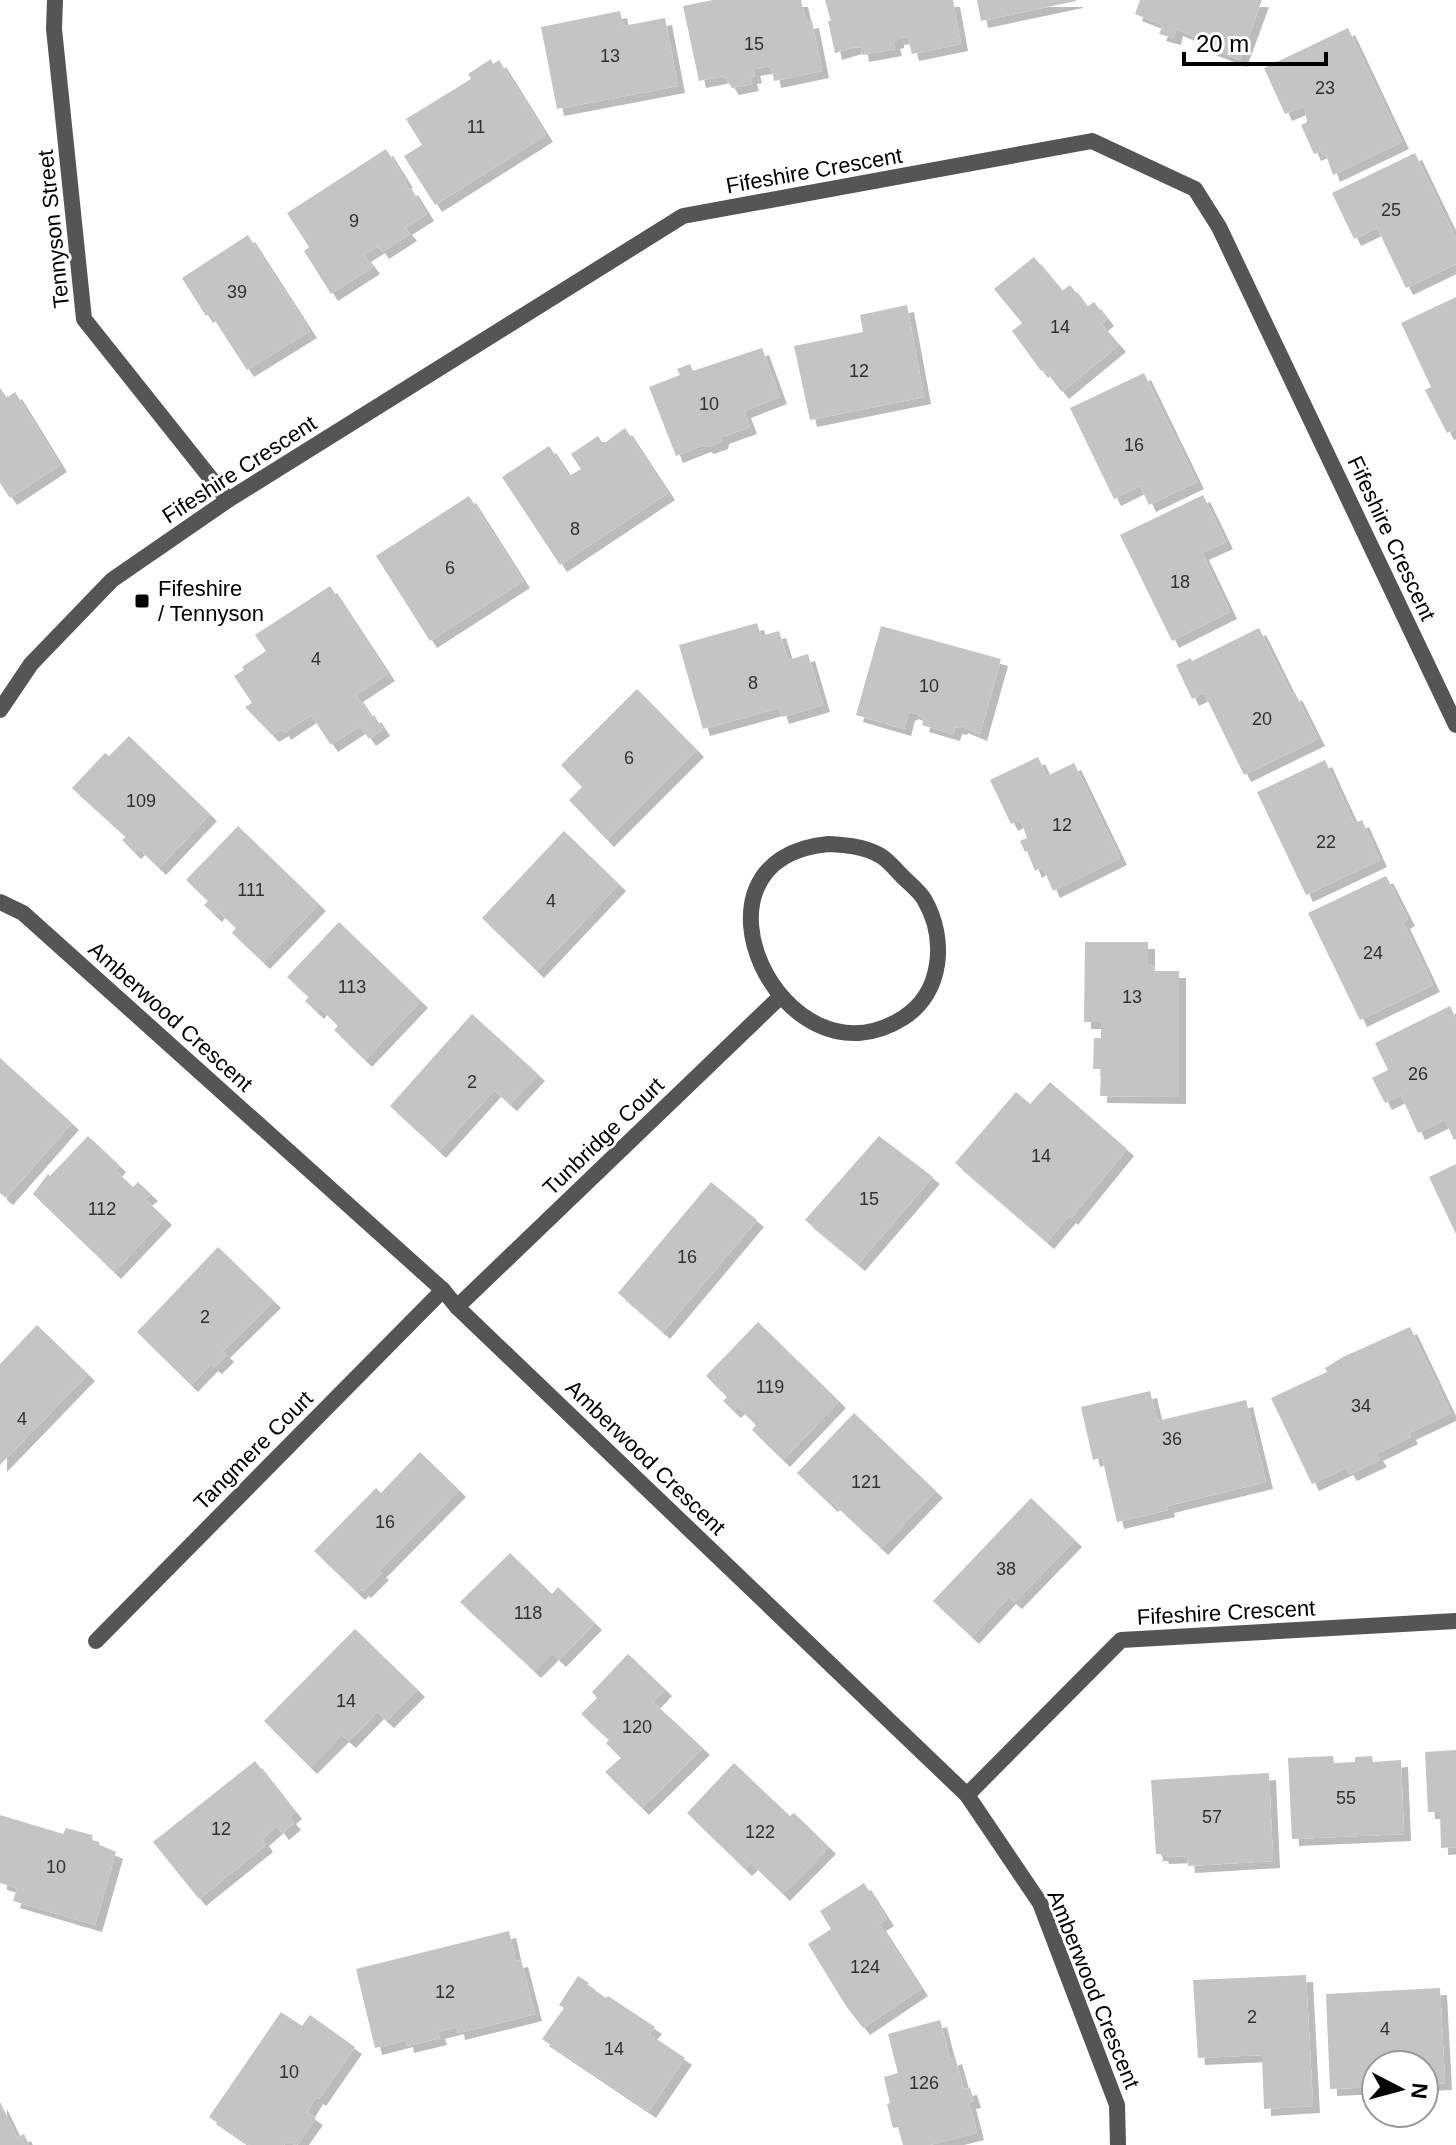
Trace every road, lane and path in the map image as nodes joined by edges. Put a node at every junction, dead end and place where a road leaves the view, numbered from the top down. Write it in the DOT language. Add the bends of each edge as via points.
graph roads {
  1 [pos="55,0"];
  2 [pos="228,500"];
  3 [pos="0,710"];
  4 [pos="1456,725"];
  5 [pos="0,902"];
  6 [pos="780,997"];
  7 [pos="443,1290"];
  8 [pos="457,1307"];
  9 [pos="1456,1621"];
  10 [pos="96,1641"];
  11 [pos="967,1795"];
  12 [pos="1118,2145"];
  1 -- 2 [label="street, Tennyson Street" via="84,319"];
  2 -- 3 [label="street, Fifeshire Crescent" via="112,580 31,664"];
  2 -- 4 [label="street, Fifeshire Crescent" via="683,216 1092,141 1195,189 1219,227"];
  5 -- 7 [label="street, Amberwood Crescent" via="23,913"];
  6 -- 6 [label="street" via="826,1029 852,1034 879,1031 905,1017 925,998 940,954 936,926 923,898 883,857 858,846 809,846 785,854 755,888 750,917 755,953"];
  6 -- 8 [label="street, Tunbridge Court"];
  7 -- 8 [label="street, Amberwood Crescent"];
  7 -- 10 [label="street, Tangmere Court"];
  8 -- 11 [label="street, Amberwood Crescent"];
  9 -- 11 [label="street, Fifeshire Crescent" via="1121,1640"];
  11 -- 12 [label="street, Amberwood Crescent" via="1040,1903 1117,2105"];
}
